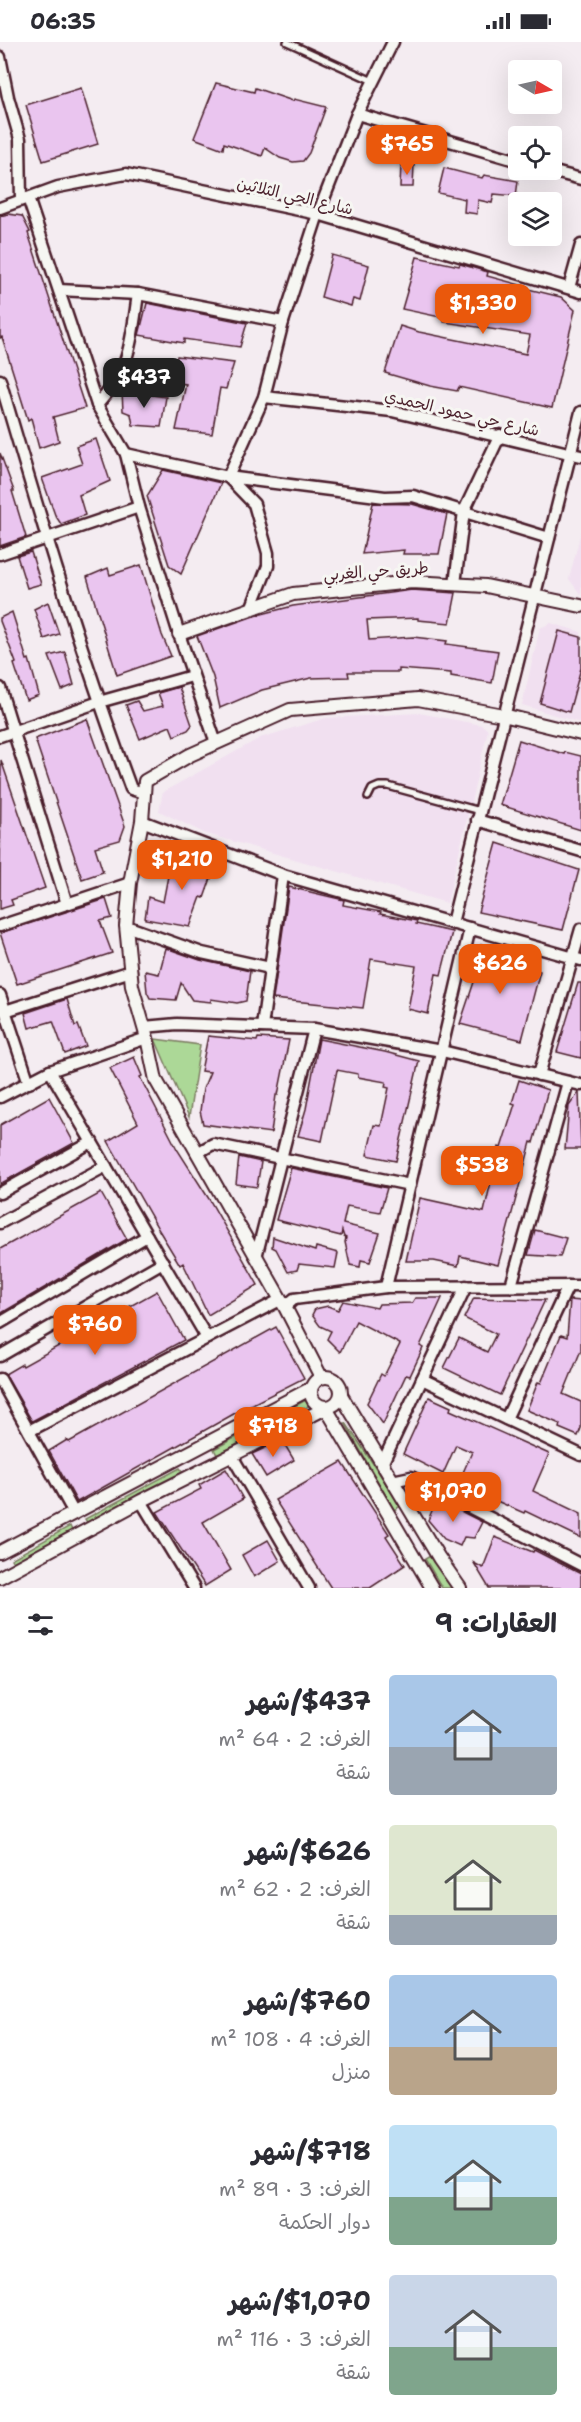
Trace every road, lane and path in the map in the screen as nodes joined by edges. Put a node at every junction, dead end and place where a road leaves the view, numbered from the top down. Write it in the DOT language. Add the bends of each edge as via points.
graph roads {
  1 [pos="287,42"];
  2 [pos="393,42"];
  3 [pos="0,57"];
  4 [pos="373,81"];
  5 [pos="4,98"];
  6 [pos="357,114"];
  7 [pos="508,158"];
  8 [pos="562,174"];
  9 [pos="581,179"];
  10 [pos="25,199"];
  11 [pos="0,208"];
  12 [pos="318,214"];
  13 [pos="581,244"];
  14 [pos="569,288"];
  15 [pos="59,290"];
  16 [pos="581,292"];
  17 [pos="138,294"];
  18 [pos="283,322"];
  19 [pos="0,380"];
  20 [pos="264,397"];
  21 [pos="97,405"];
  22 [pos="581,412"];
  23 [pos="500,435"];
  24 [pos="126,454"];
  25 [pos="576,455"];
  26 [pos="228,477"];
  27 [pos="139,507"];
  28 [pos="464,511"];
  29 [pos="47,538"];
  30 [pos="549,538"];
  31 [pos="0,554"];
  32 [pos="455,584"];
  33 [pos="533,597"];
  34 [pos="581,606"];
  35 [pos="251,609"];
  36 [pos="179,634"];
  37 [pos="192,676"];
  38 [pos="0,688"];
  39 [pos="99,702"];
  40 [pos="503,715"];
  41 [pos="13,731"];
  42 [pos="581,734"];
  43 [pos="0,736"];
  44 [pos="216,743"];
  45 [pos="144,793"];
  46 [pos="368,797"];
  47 [pos="478,815"];
  48 [pos="142,821"];
  49 [pos="581,851"];
  50 [pos="283,876"];
  51 [pos="130,884"];
  52 [pos="67,904"];
  53 [pos="452,923"];
  54 [pos="0,926"];
  55 [pos="126,926"];
  56 [pos="470,928"];
  57 [pos="581,929"];
  58 [pos="577,959"];
  59 [pos="270,968"];
  60 [pos="131,970"];
  61 [pos="0,995"];
  62 [pos="5,1011"];
  63 [pos="262,1027"];
  64 [pos="314,1029"];
  65 [pos="146,1032"];
  66 [pos="442,1051"];
  67 [pos="51,1071"];
  68 [pos="539,1075"];
  69 [pos="567,1082"];
  70 [pos="29,1083"];
  71 [pos="581,1085"];
  72 [pos="0,1096"];
  73 [pos="92,1142"];
  74 [pos="197,1153"];
  75 [pos="283,1158"];
  76 [pos="106,1166"];
  77 [pos="410,1185"];
  78 [pos="0,1194"];
  79 [pos="0,1223"];
  80 [pos="147,1236"];
  81 [pos="256,1257"];
  82 [pos="163,1262"];
  83 [pos="466,1286"];
  84 [pos="511,1286"];
  85 [pos="568,1286"];
  86 [pos="581,1286"];
  87 [pos="386,1287"];
  88 [pos="283,1304"];
  89 [pos="0,1323"];
  90 [pos="207,1338"];
  91 [pos="0,1356"];
  92 [pos="321,1377"];
  93 [pos="0,1379"];
  94 [pos="423,1379"];
  95 [pos="310,1389"];
  96 [pos="341,1395"];
  97 [pos="326,1408"];
  98 [pos="506,1419"];
  99 [pos="29,1431"];
  100 [pos="581,1455"];
  101 [pos="232,1456"];
  102 [pos="382,1464"];
  103 [pos="393,1481"];
  104 [pos="141,1502"];
  105 [pos="74,1513"];
  106 [pos="0,1552"];
  107 [pos="581,1566"];
  108 [pos="0,1577"];
  109 [pos="194,1588"];
  110 [pos="309,1588"];
  111 [pos="432,1588"];
  112 [pos="460,1588"];
  1 -- 4 [label="lane"];
  2 -- 4 [label="street"];
  3 -- 5 [label="street"];
  4 -- 6 [label="street"];
  5 -- 10 [label="street" via="20,139"];
  6 -- 7 [label="street"];
  6 -- 12 [label="street"];
  8 -- 9 [label="street"];
  10 -- 11 [label="street, شارع الحي الثلاثين"];
  10 -- 12 [label="street, شارع الحي الثلاثين" via="58,187 126,174"];
  10 -- 15 [label="street"];
  12 -- 14 [label="street, شارع الحي الثلاثين"];
  12 -- 18 [label="street"];
  13 -- 14 [label="street"];
  14 -- 16 [label="street, شارع الحي الثلاثين"];
  15 -- 17 [label="street"];
  15 -- 21 [label="street"];
  17 -- 18 [label="street"];
  17 -- 21 [label="street" via="124,368"];
  18 -- 20 [label="street"];
  19 -- 29 [label="street"];
  20 -- 23 [label="street, شارع حي حمود الحمدي" via="392,411"];
  20 -- 26 [label="street"];
  21 -- 24 [label="street"];
  22 -- 25 [label="street"];
  23 -- 25 [label="street, شارع حي حمود الحمدي"];
  23 -- 28 [label="street"];
  24 -- 26 [label="street"];
  24 -- 27 [label="street"];
  25 -- 30 [label="street"];
  26 -- 28 [label="street" via="385,497 413,496"];
  26 -- 35 [label="street" via="254,504 268,553 268,566"];
  27 -- 29 [label="street"];
  27 -- 36 [label="street"];
  28 -- 30 [label="street"];
  28 -- 32 [label="street"];
  29 -- 31 [label="street"];
  29 -- 39 [label="street"];
  30 -- 33 [label="street"];
  32 -- 33 [label="street, طريق حي الغربي" via="486,586"];
  32 -- 35 [label="street, طريق حي الغربي" via="412,582 293,594"];
  33 -- 34 [label="street, طريق حي الغربي"];
  33 -- 40 [label="street"];
  35 -- 36 [label="street, طريق حي الغربي"];
  36 -- 37 [label="street"];
  37 -- 39 [label="street"];
  37 -- 44 [label="street"];
  38 -- 41 [label="street"];
  39 -- 41 [label="street"];
  39 -- 45 [label="street" via="131,789"];
  40 -- 42 [label="street"];
  40 -- 44 [label="street" via="417,699 290,710"];
  40 -- 47 [label="street"];
  41 -- 43 [label="street"];
  41 -- 52 [label="street"];
  44 -- 45 [label="street" via="145,781"];
  45 -- 48 [label="street"];
  46 -- 47 [label="lane" via="372,789 388,786"];
  47 -- 49 [label="street"];
  47 -- 53 [label="street"];
  48 -- 50 [label="street"];
  48 -- 51 [label="street"];
  50 -- 53 [label="street"];
  50 -- 59 [label="street"];
  51 -- 52 [label="street"];
  51 -- 55 [label="street"];
  52 -- 54 [label="street"];
  53 -- 56 [label="street"];
  55 -- 59 [label="street" via="202,953"];
  55 -- 60 [label="street"];
  56 -- 58 [label="street"];
  56 -- 66 [label="street"];
  57 -- 58 [label="street"];
  58 -- 68 [label="street"];
  59 -- 63 [label="street"];
  60 -- 62 [label="street"];
  60 -- 65 [label="street"];
  61 -- 62 [label="street"];
  62 -- 70 [label="street"];
  63 -- 64 [label="street"];
  63 -- 65 [label="street" via="177,1024"];
  64 -- 66 [label="street"];
  64 -- 75 [label="street"];
  65 -- 67 [label="street"];
  65 -- 74 [label="street" via="156,1080"];
  66 -- 68 [label="street"];
  66 -- 77 [label="street"];
  67 -- 70 [label="street"];
  67 -- 73 [label="street"];
  68 -- 69 [label="street"];
  69 -- 71 [label="street"];
  69 -- 84 [label="street"];
  70 -- 72 [label="street"];
  73 -- 76 [label="street"];
  73 -- 78 [label="street"];
  74 -- 75 [label="street" via="213,1143"];
  74 -- 81 [label="street"];
  75 -- 77 [label="street"];
  75 -- 81 [label="street"];
  76 -- 79 [label="street"];
  76 -- 80 [label="street"];
  77 -- 87 [label="street"];
  80 -- 82 [label="street"];
  80 -- 89 [label="street"];
  81 -- 88 [label="street"];
  82 -- 90 [label="street"];
  82 -- 91 [label="street"];
  83 -- 84 [label="street"];
  83 -- 87 [label="street"];
  83 -- 94 [label="street"];
  84 -- 85 [label="street"];
  85 -- 86 [label="street"];
  85 -- 98 [label="street"];
  87 -- 88 [label="street" via="294,1299"];
  88 -- 90 [label="street"];
  88 -- 92 [label="street"];
  90 -- 99 [label="street"];
  92 -- 95 [label="street"];
  92 -- 96 [label="street" via="336,1380"];
  93 -- 99 [label="street"];
  94 -- 98 [label="street"];
  94 -- 102 [label="street"];
  95 -- 97 [label="street" via="315,1402"];
  95 -- 105 [label="street"];
  96 -- 97 [label="street" via="336,1404"];
  96 -- 102 [label="street"];
  97 -- 101 [label="street"];
  97 -- 111 [label="street"];
  98 -- 100 [label="street"];
  99 -- 105 [label="street"];
  101 -- 104 [label="street"];
  101 -- 110 [label="street"];
  102 -- 103 [label="street"];
  103 -- 107 [label="street" via="411,1477"];
  103 -- 112 [label="street"];
  104 -- 108 [label="street"];
  104 -- 109 [label="street"];
  105 -- 106 [label="street"];
}
